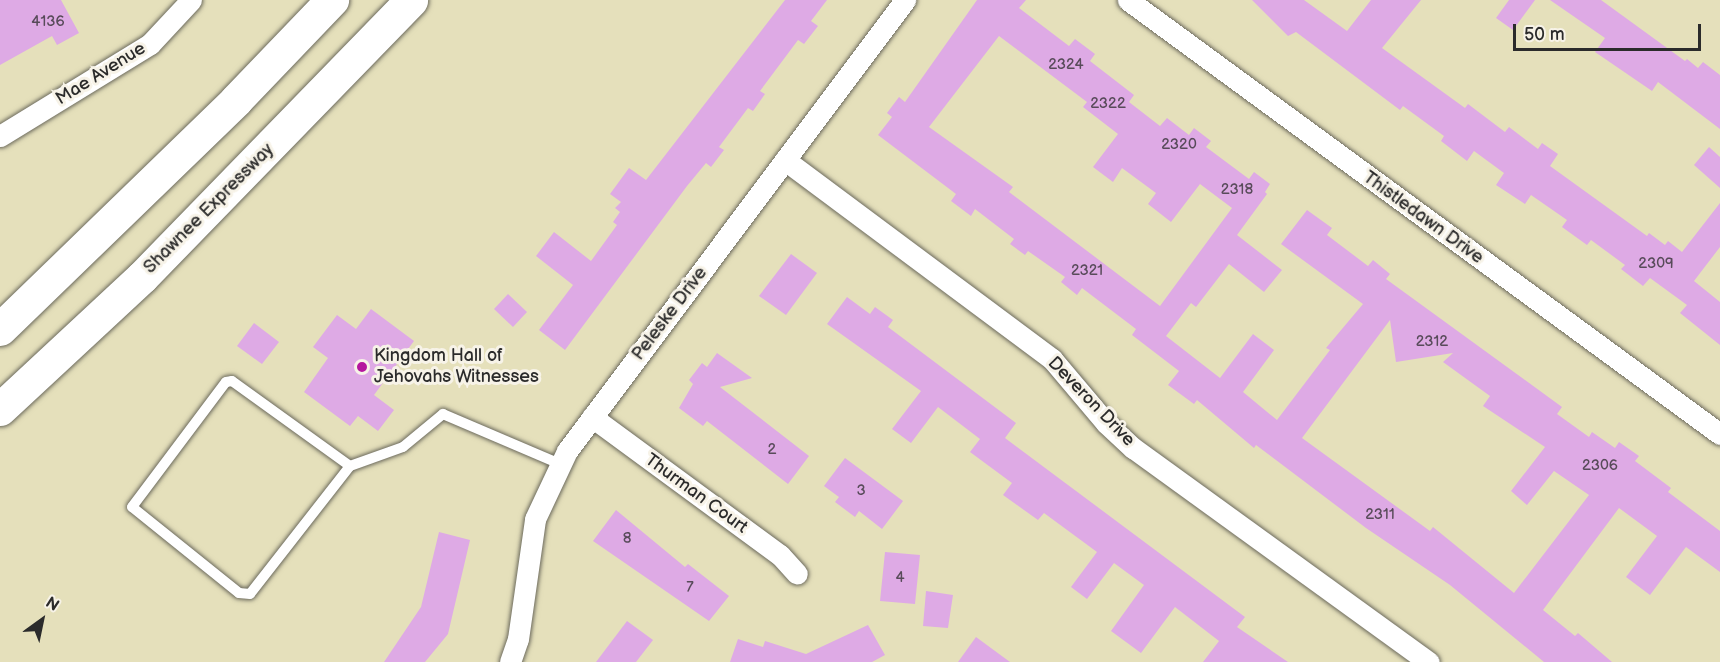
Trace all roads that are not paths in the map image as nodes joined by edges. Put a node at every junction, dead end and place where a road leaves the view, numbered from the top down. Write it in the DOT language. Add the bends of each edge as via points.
graph roads {
  1 [pos="191,0"];
  2 [pos="332,0"];
  3 [pos="411,0"];
  4 [pos="905,0"];
  5 [pos="1128,0"];
  6 [pos="0,136"];
  7 [pos="785,160"];
  8 [pos="0,329"];
  9 [pos="0,410"];
  10 [pos="592,417"];
  11 [pos="1720,434"];
  12 [pos="560,464"];
  13 [pos="350,466"];
  14 [pos="797,574"];
  15 [pos="510,662"];
  16 [pos="1429,662"];
  1 -- 6 [label="street, Mae Avenue" via="150,44"];
  2 -- 8 [label="highway" via="236,100"];
  3 -- 9 [label="highway, Shawnee Expressway" via="142,277"];
  4 -- 7 [label="street, Peleske Drive"];
  5 -- 11 [label="street, Thistledawn Drive"];
  7 -- 10 [label="street, Peleske Drive"];
  7 -- 16 [label="street, Deveron Drive" via="1052,359 1106,423 1133,448"];
  10 -- 12 [label="street, Peleske Drive"];
  10 -- 14 [label="street, Thurman Court" via="780,555"];
  12 -- 13 [label="lane" via="443,414 403,447"];
  12 -- 15 [label="street, Peleske Drive" via="535,519 518,639"];
  13 -- 13 [label="lane" via="232,381 226,382 132,507 239,593 250,594"];
}
